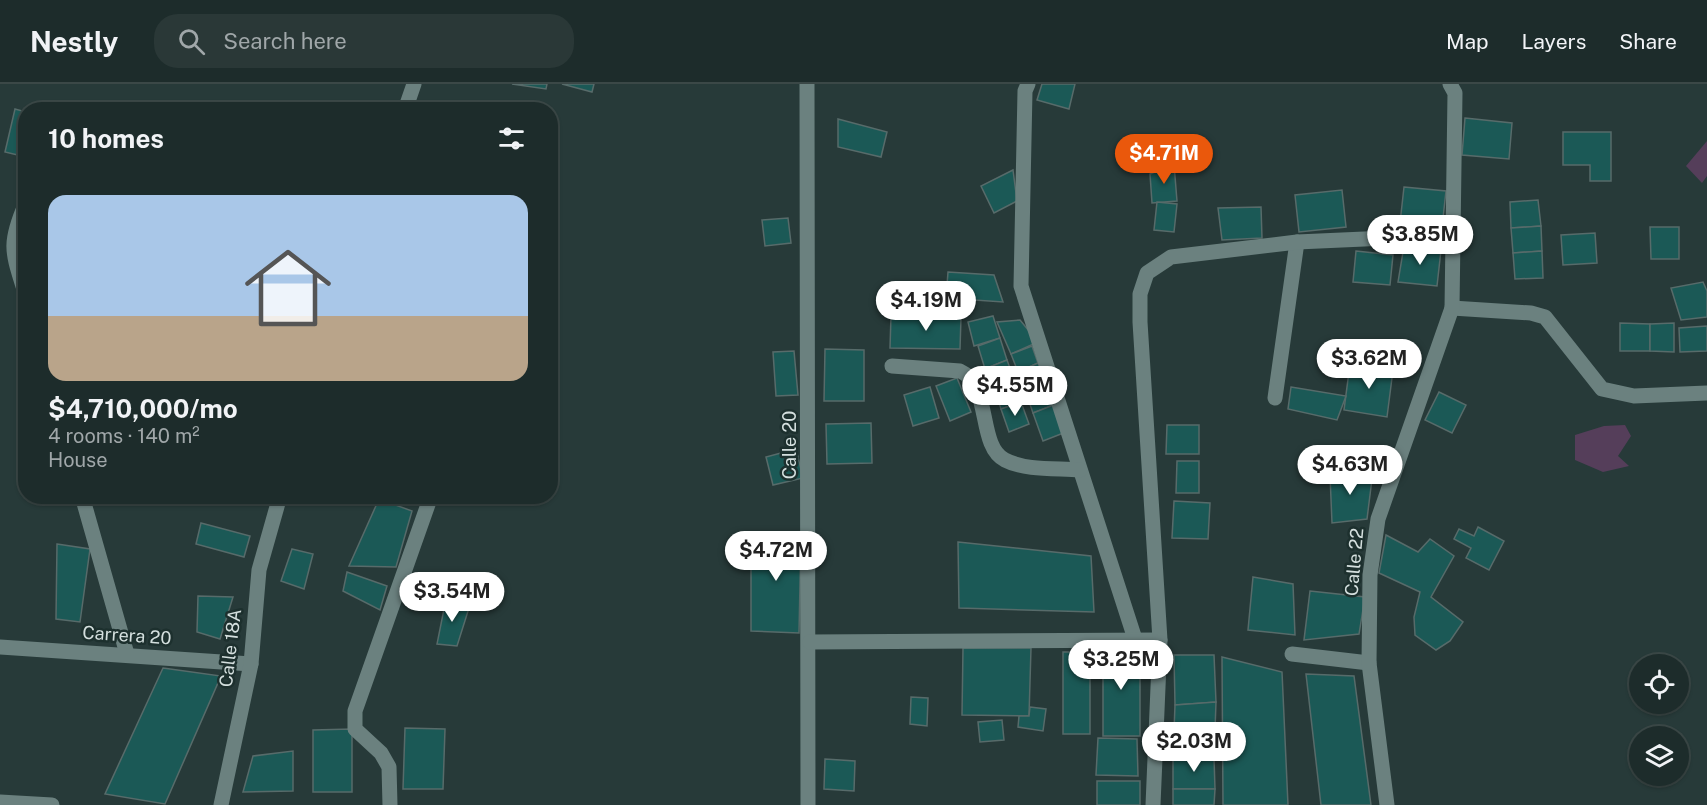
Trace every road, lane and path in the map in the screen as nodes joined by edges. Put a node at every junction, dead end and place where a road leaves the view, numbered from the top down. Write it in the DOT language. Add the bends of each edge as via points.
graph roads {
  1 [pos="414,84"];
  2 [pos="807,84"];
  3 [pos="1028,84"];
  4 [pos="1450,84"];
  5 [pos="408,102"];
  6 [pos="18,222"];
  7 [pos="1454,235"];
  8 [pos="1297,242"];
  9 [pos="18,266"];
  10 [pos="1452,308"];
  11 [pos="892,366"];
  12 [pos="1707,393"];
  13 [pos="1275,398"];
  14 [pos="1080,470"];
  15 [pos="84,504"];
  16 [pos="278,504"];
  17 [pos="428,504"];
  18 [pos="1135,639"];
  19 [pos="1160,639"];
  20 [pos="810,642"];
  21 [pos="0,647"];
  22 [pos="127,654"];
  23 [pos="1292,654"];
  24 [pos="1369,663"];
  25 [pos="251,664"];
  26 [pos="0,802"];
  27 [pos="52,805"];
  28 [pos="222,805"];
  29 [pos="390,805"];
  30 [pos="808,805"];
  31 [pos="1153,805"];
  32 [pos="1387,805"];
  1 -- 5 [label="street"];
  2 -- 20 [label="street, Calle 20"];
  3 -- 14 [label="street" via="1021,286"];
  4 -- 7 [label="street, Calle 22" via="1455,93"];
  6 -- 9 [label="street" via="12,244"];
  7 -- 8 [label="street"];
  7 -- 10 [label="street, Calle 22"];
  8 -- 13 [label="street"];
  8 -- 19 [label="street" via="1171,257 1147,273 1140,294 1140,322"];
  10 -- 12 [label="street" via="1545,317 1602,389 1634,396"];
  10 -- 24 [label="street, Calle 22" via="1378,519 1370,575"];
  11 -- 14 [label="street" via="960,371 968,375 978,393 994,449 1004,460"];
  14 -- 18 [label="street"];
  15 -- 22 [label="street"];
  16 -- 25 [label="street, Calle 18A" via="259,570"];
  17 -- 29 [label="street" via="355,711 355,729 381,753 388,767"];
  18 -- 19 [label="street"];
  18 -- 20 [label="street"];
  19 -- 31 [label="street"];
  20 -- 30 [label="street, Calle 20"];
  21 -- 22 [label="street, Carrera 20"];
  22 -- 25 [label="street, Carrera 20"];
  23 -- 24 [label="street"];
  24 -- 32 [label="street, Calle 22"];
  25 -- 28 [label="street, Calle 18A"];
  26 -- 27 [label="street"];
}
